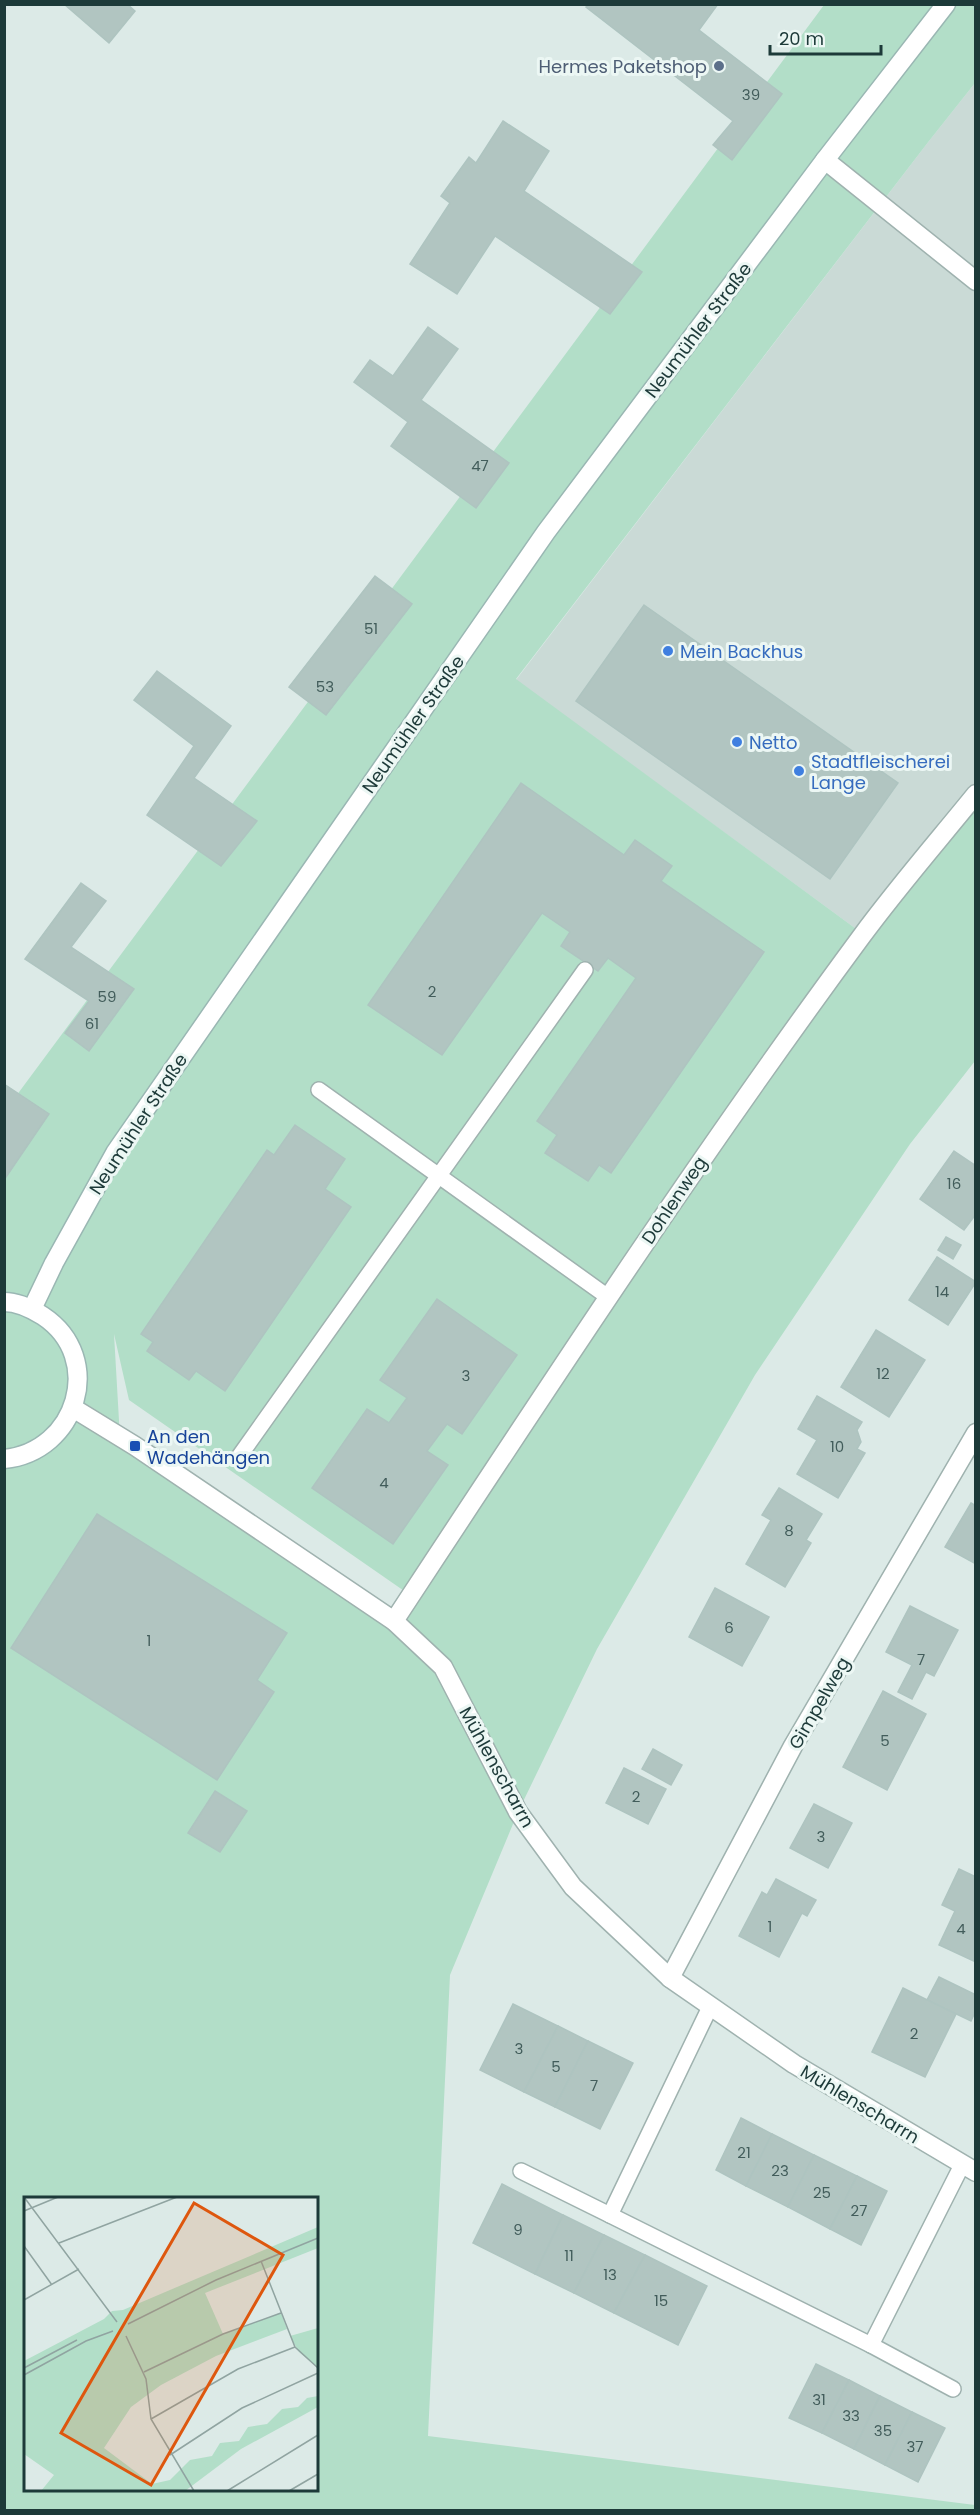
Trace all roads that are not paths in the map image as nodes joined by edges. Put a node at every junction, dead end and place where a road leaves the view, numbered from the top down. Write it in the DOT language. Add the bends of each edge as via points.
graph roads {
  1 [pos="946,4"];
  2 [pos="825,160"];
  3 [pos="975,280"];
  4 [pos="975,794"];
  5 [pos="585,970"];
  6 [pos="319,1090"];
  7 [pos="439,1176"];
  8 [pos="608,1297"];
  9 [pos="4,1302"];
  10 [pos="32,1309"];
  11 [pos="73,1408"];
  12 [pos="975,1433"];
  13 [pos="238,1458"];
  14 [pos="4,1459"];
  15 [pos="393,1620"];
  16 [pos="670,1978"];
  17 [pos="710,2007"];
  18 [pos="969,2169"];
  19 [pos="521,2171"];
  20 [pos="610,2215"];
  21 [pos="871,2345"];
  22 [pos="953,2389"];
  1 -- 2 [label="street, Neumühler Straße"];
  2 -- 3 [label="street"];
  2 -- 10 [label="street, Neumühler Straße" via="546,532 128,1134"];
  4 -- 8 [label="street, Dohlenweg" via="863,934 729,1119"];
  5 -- 7 [label="lane"];
  6 -- 7 [label="lane"];
  7 -- 8 [label="lane"];
  7 -- 13 [label="lane"];
  8 -- 15 [label="street, Dohlenweg"];
  9 -- 10 [label="street"];
  10 -- 11 [label="street" via="52,1322 67,1340 76,1362 78,1385"];
  11 -- 14 [label="street" via="61,1430 42,1447 18,1458"];
  11 -- 15 [label="street, Mühlenscharrn"];
  12 -- 16 [label="street, Gimpelweg" via="793,1746"];
  15 -- 16 [label="street, Mühlenscharrn" via="443,1667 518,1812 573,1887"];
  16 -- 17 [label="street, Mühlenscharrn"];
  17 -- 18 [label="street, Mühlenscharrn" via="794,2064"];
  17 -- 20 [label="lane"];
  18 -- 21 [label="lane"];
  19 -- 20 [label="lane"];
  20 -- 21 [label="lane"];
  21 -- 22 [label="lane"];
}
